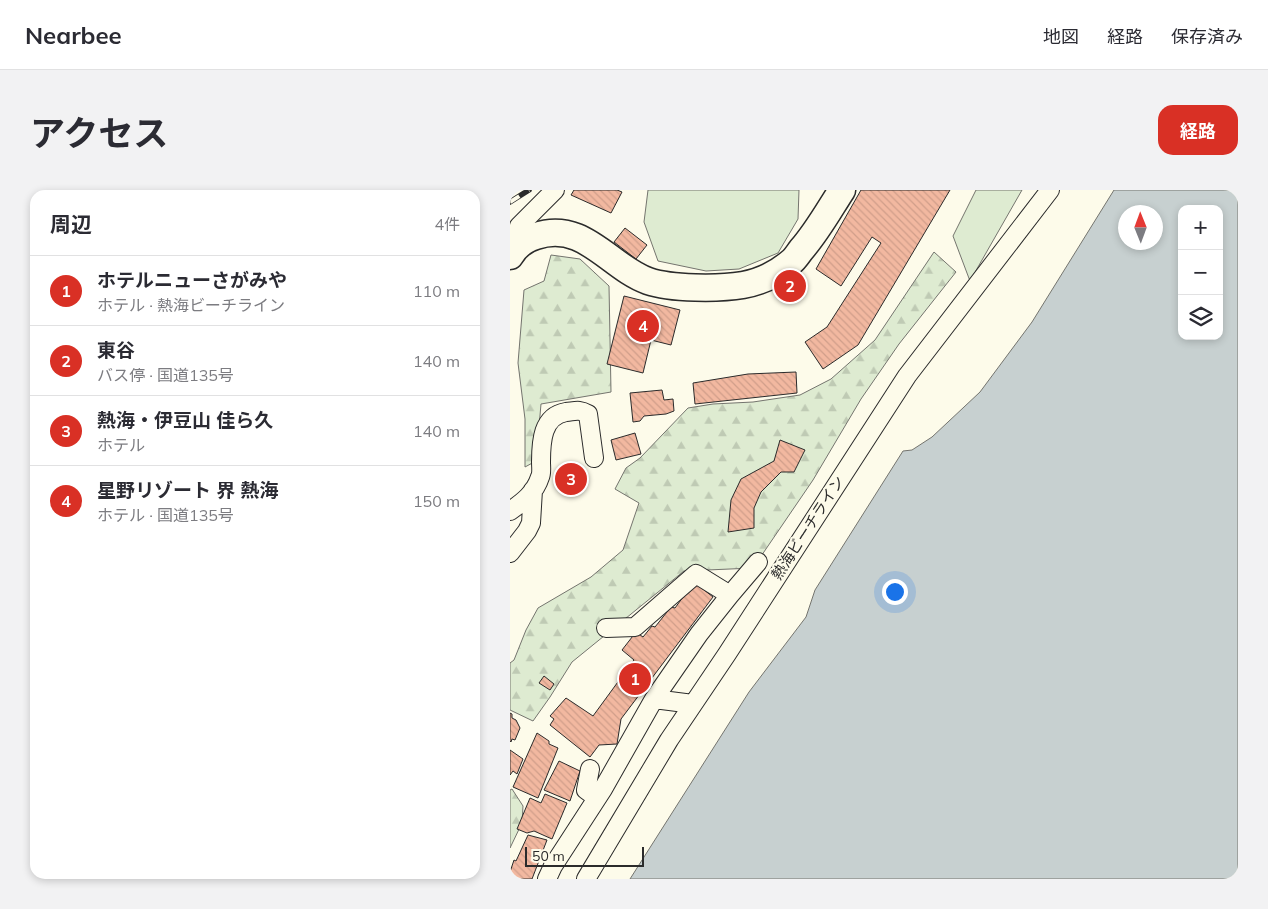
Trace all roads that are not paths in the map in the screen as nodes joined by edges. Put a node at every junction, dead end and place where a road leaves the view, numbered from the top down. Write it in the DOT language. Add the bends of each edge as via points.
graph roads {
  1 [pos="555,190"];
  2 [pos="842,190"];
  3 [pos="1050,190"];
  4 [pos="512,252"];
  5 [pos="594,458"];
  6 [pos="533,490"];
  7 [pos="510,511"];
  8 [pos="510,553"];
  9 [pos="758,562"];
  10 [pos="730,594"];
  11 [pos="606,628"];
  12 [pos="654,699"];
  13 [pos="693,704"];
  14 [pos="590,769"];
  15 [pos="597,798"];
  16 [pos="548,879"];
  17 [pos="586,879"];
  1 -- 4 [label="street" via="519,226"];
  2 -- 4 [label="highway" via="810,240 792,261 770,276 744,285 670,286 648,280 582,238 562,232 530,238"];
  3 -- 13 [label="street, 熱海ビーチライン" via="907,376"];
  5 -- 6 [label="street" via="588,414 580,410 562,413 546,426 541,444 541,476"];
  6 -- 7 [label="street" via="527,499"];
  6 -- 8 [label="street" via="531,523"];
  9 -- 10 [label="street"];
  10 -- 11 [label="street" via="696,574 634,627"];
  10 -- 12 [label="street"];
  12 -- 13 [label="street"];
  12 -- 15 [label="street"];
  13 -- 17 [label="street, 熱海ビーチライン"];
  14 -- 15 [label="street" via="586,790"];
  15 -- 16 [label="street"];
}
